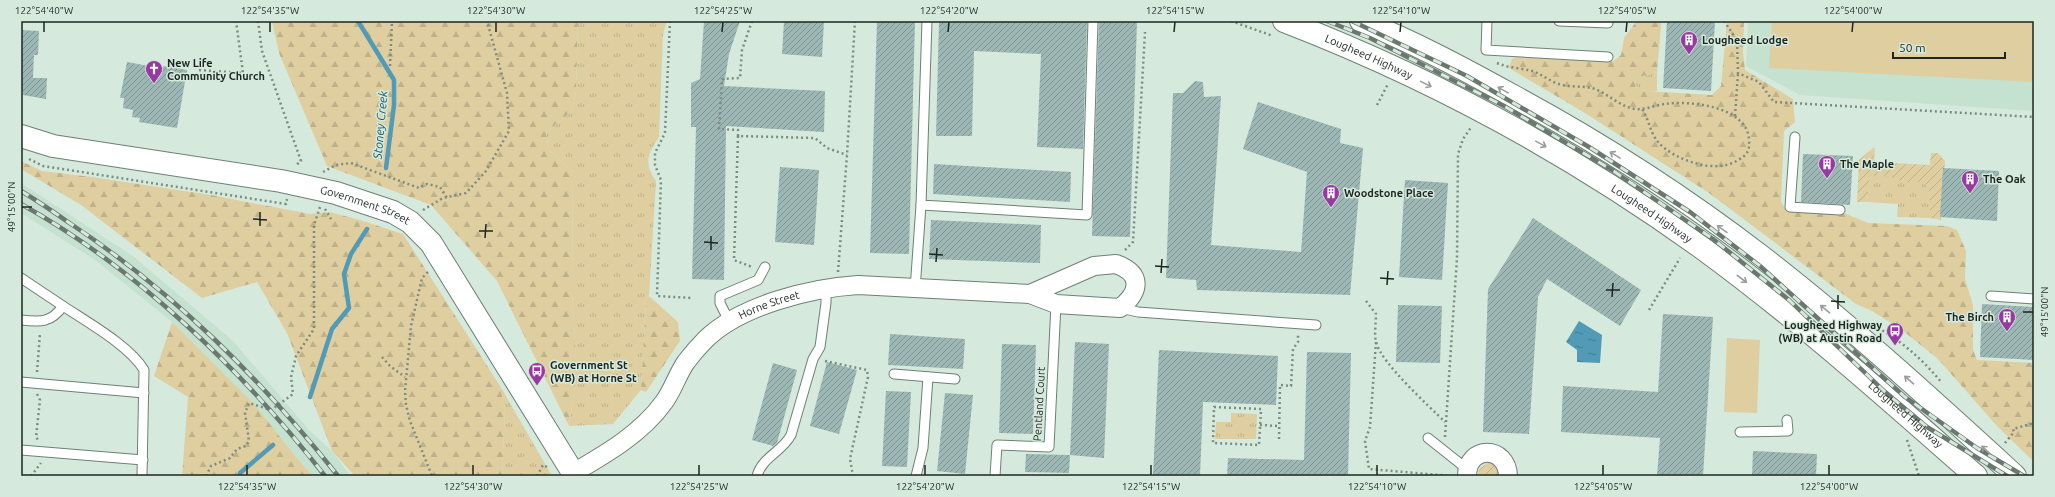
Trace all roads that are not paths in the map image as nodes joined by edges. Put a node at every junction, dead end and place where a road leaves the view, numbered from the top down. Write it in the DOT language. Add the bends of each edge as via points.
graph roads {
  1 [pos="927,21"];
  2 [pos="1093,21"];
  3 [pos="1361,21"];
  4 [pos="1487,21"];
  5 [pos="1559,21"];
  6 [pos="1608,23"];
  7 [pos="1282,30"];
  8 [pos="1608,57"];
  9 [pos="21,136"];
  10 [pos="1795,137"];
  11 [pos="921,205"];
  12 [pos="1840,210"];
  13 [pos="764,269"];
  14 [pos="21,278"];
  15 [pos="831,287"];
  16 [pos="915,290"];
  17 [pos="1030,294"];
  18 [pos="1991,296"];
  19 [pos="2034,299"];
  20 [pos="1056,304"];
  21 [pos="63,306"];
  22 [pos="1120,308"];
  23 [pos="21,320"];
  24 [pos="730,323"];
  25 [pos="1316,325"];
  26 [pos="894,374"];
  27 [pos="928,377"];
  28 [pos="956,379"];
  29 [pos="21,382"];
  30 [pos="144,393"];
  31 [pos="1787,420"];
  32 [pos="1740,432"];
  33 [pos="1428,438"];
  34 [pos="21,450"];
  35 [pos="143,460"];
  36 [pos="574,474"];
  37 [pos="1462,474"];
  38 [pos="142,476"];
  39 [pos="758,476"];
  40 [pos="916,476"];
  41 [pos="996,476"];
  42 [pos="1508,476"];
  43 [pos="1976,476"];
  44 [pos="2015,476"];
  1 -- 11 [label="lane"];
  2 -- 11 [label="lane" via="1087,215"];
  44 -- 3 [label="main road, one-way" via="1855,333 1762,257 1694,209 1629,164 1558,120 1469,72"];
  4 -- 8 [label="lane" via="1486,50"];
  5 -- 6 [label="lane"];
  7 -- 43 [label="main road, Lougheed Highway, one-way" via="1385,63 1481,110 1629,198 1702,248 1777,306"];
  9 -- 36 [label="main road, Government Street" via="53,146 281,181 336,192 392,212 410,222 431,242"];
  10 -- 12 [label="lane" via="1790,207"];
  11 -- 16 [label="lane"];
  13 -- 24 [label="lane" via="758,280 720,296 720,303"];
  14 -- 21 [label="lane"];
  15 -- 16 [label="street, Horne Street" via="858,285"];
  15 -- 24 [label="street, Horne Street" via="768,305 738,316"];
  15 -- 39 [label="lane" via="826,303 820,347 813,359 791,435 785,446 764,461"];
  16 -- 17 [label="street, Horne Street"];
  17 -- 20 [label="street, Horne Street"];
  17 -- 22 [label="street, Horne Street" via="1094,266 1116,264 1128,268 1134,276 1136,286 1132,299"];
  18 -- 19 [label="lane"];
  20 -- 22 [label="street, Horne Street"];
  20 -- 41 [label="lane, Pentland Court" via="1049,447 997,445"];
  21 -- 23 [label="lane" via="56,315 40,322"];
  21 -- 30 [label="lane" via="140,362 144,370"];
  22 -- 25 [label="lane" via="1138,312"];
  24 -- 36 [label="street, Horne Street" via="707,338 686,362 664,402 634,434"];
  26 -- 27 [label="lane"];
  27 -- 28 [label="lane"];
  27 -- 40 [label="lane" via="923,448"];
  29 -- 30 [label="lane"];
  30 -- 35 [label="lane"];
  31 -- 32 [label="lane" via="1788,431"];
  33 -- 37 [label="lane" via="1444,451"];
  34 -- 35 [label="lane"];
  35 -- 38 [label="lane"];
  37 -- 42 [label="street" via="1473,457 1485,452 1498,455 1507,465"];
}
